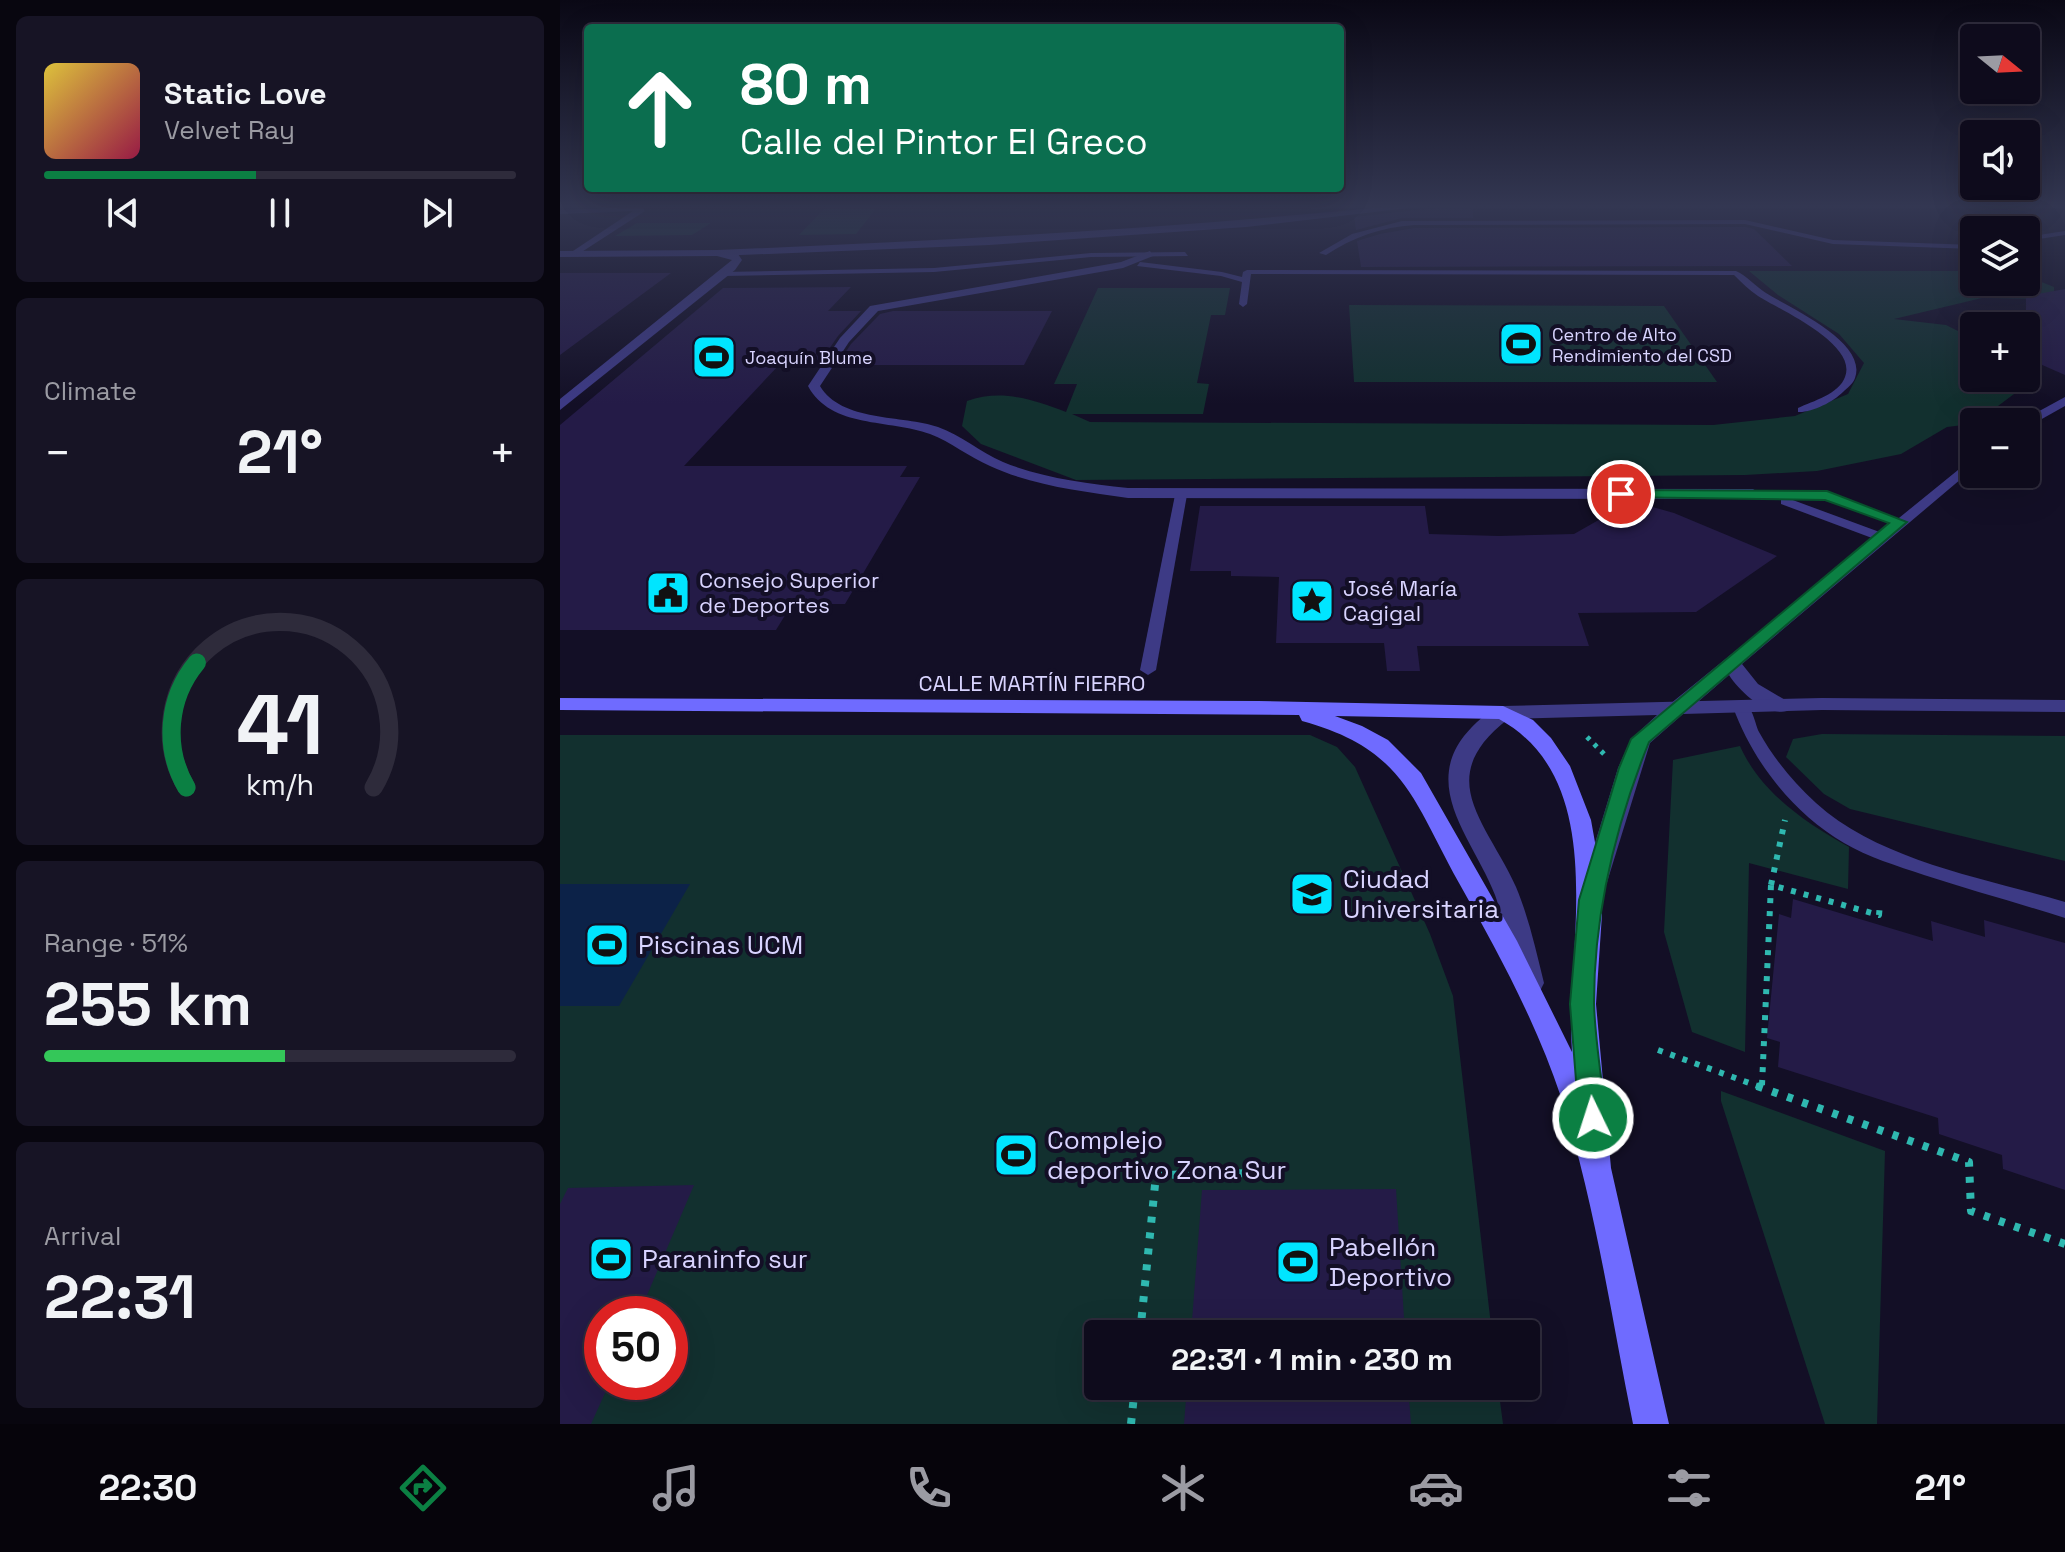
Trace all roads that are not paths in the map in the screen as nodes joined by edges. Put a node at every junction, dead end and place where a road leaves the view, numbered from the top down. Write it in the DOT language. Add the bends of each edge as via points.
graph roads {
  1 [pos="727,271"];
  2 [pos="1082,271"];
  3 [pos="1201,271"];
  4 [pos="1246,281"];
  5 [pos="1243,304"];
  6 [pos="2065,401"];
  7 [pos="560,406"];
  8 [pos="1802,410"];
  9 [pos="2040,414"];
  10 [pos="1960,473"];
  11 [pos="1753,494"];
  12 [pos="1181,495"];
  13 [pos="1900,522"];
  14 [pos="1880,537"];
  15 [pos="1732,662"];
  16 [pos="1148,670"];
  17 [pos="560,704"];
  18 [pos="1780,706"];
  19 [pos="2065,706"];
  20 [pos="1741,707"];
  21 [pos="1258,708"];
  22 [pos="1677,709"];
  23 [pos="1503,713"];
  24 [pos="1590,900"];
  25 [pos="2065,910"];
  26 [pos="1535,1001"];
  27 [pos="1596,1167"];
  28 [pos="1651,1424"];
  1 -- 7 [label="street"];
  2 -- 12 [label="street" via="874,308 844,340 814,386 816,395 853,413 935,430 997,465 1033,476 1128,493"];
  3 -- 4 [label="lane"];
  4 -- 5 [label="lane"];
  4 -- 8 [label="lane" via="1247,272 1736,273 1761,294 1832,335 1851,363 1851,376 1841,391"];
  6 -- 9 [label="street"];
  10 -- 13 [label="street"];
  11 -- 12 [label="street"];
  11 -- 13 [label="lane" via="1827,496"];
  11 -- 14 [label="lane" via="1797,503"];
  12 -- 16 [label="lane"];
  13 -- 14 [label="street"];
  14 -- 15 [label="street"];
  15 -- 18 [label="street" via="1748,689"];
  15 -- 22 [label="street"];
  17 -- 21 [label="main road, CALLE MARTÍN FIERRO"];
  18 -- 19 [label="street"];
  18 -- 20 [label="street"];
  20 -- 22 [label="street"];
  20 -- 25 [label="lane" via="1748,730 1791,791 1868,848"];
  21 -- 23 [label="main road, CALLE MARTÍN FIERRO"];
  21 -- 26 [label="main road" via="1337,724 1376,740 1398,757"];
  22 -- 23 [label="street"];
  22 -- 24 [label="street" via="1641,739"];
  23 -- 24 [label="main road" via="1533,730 1567,778 1581,827"];
  23 -- 26 [label="street" via="1471,742 1457,779 1505,890"];
  24 -- 27 [label="main road" via="1582,1004"];
  26 -- 27 [label="main road" via="1559,1054"];
  27 -- 28 [label="main road"];
}
